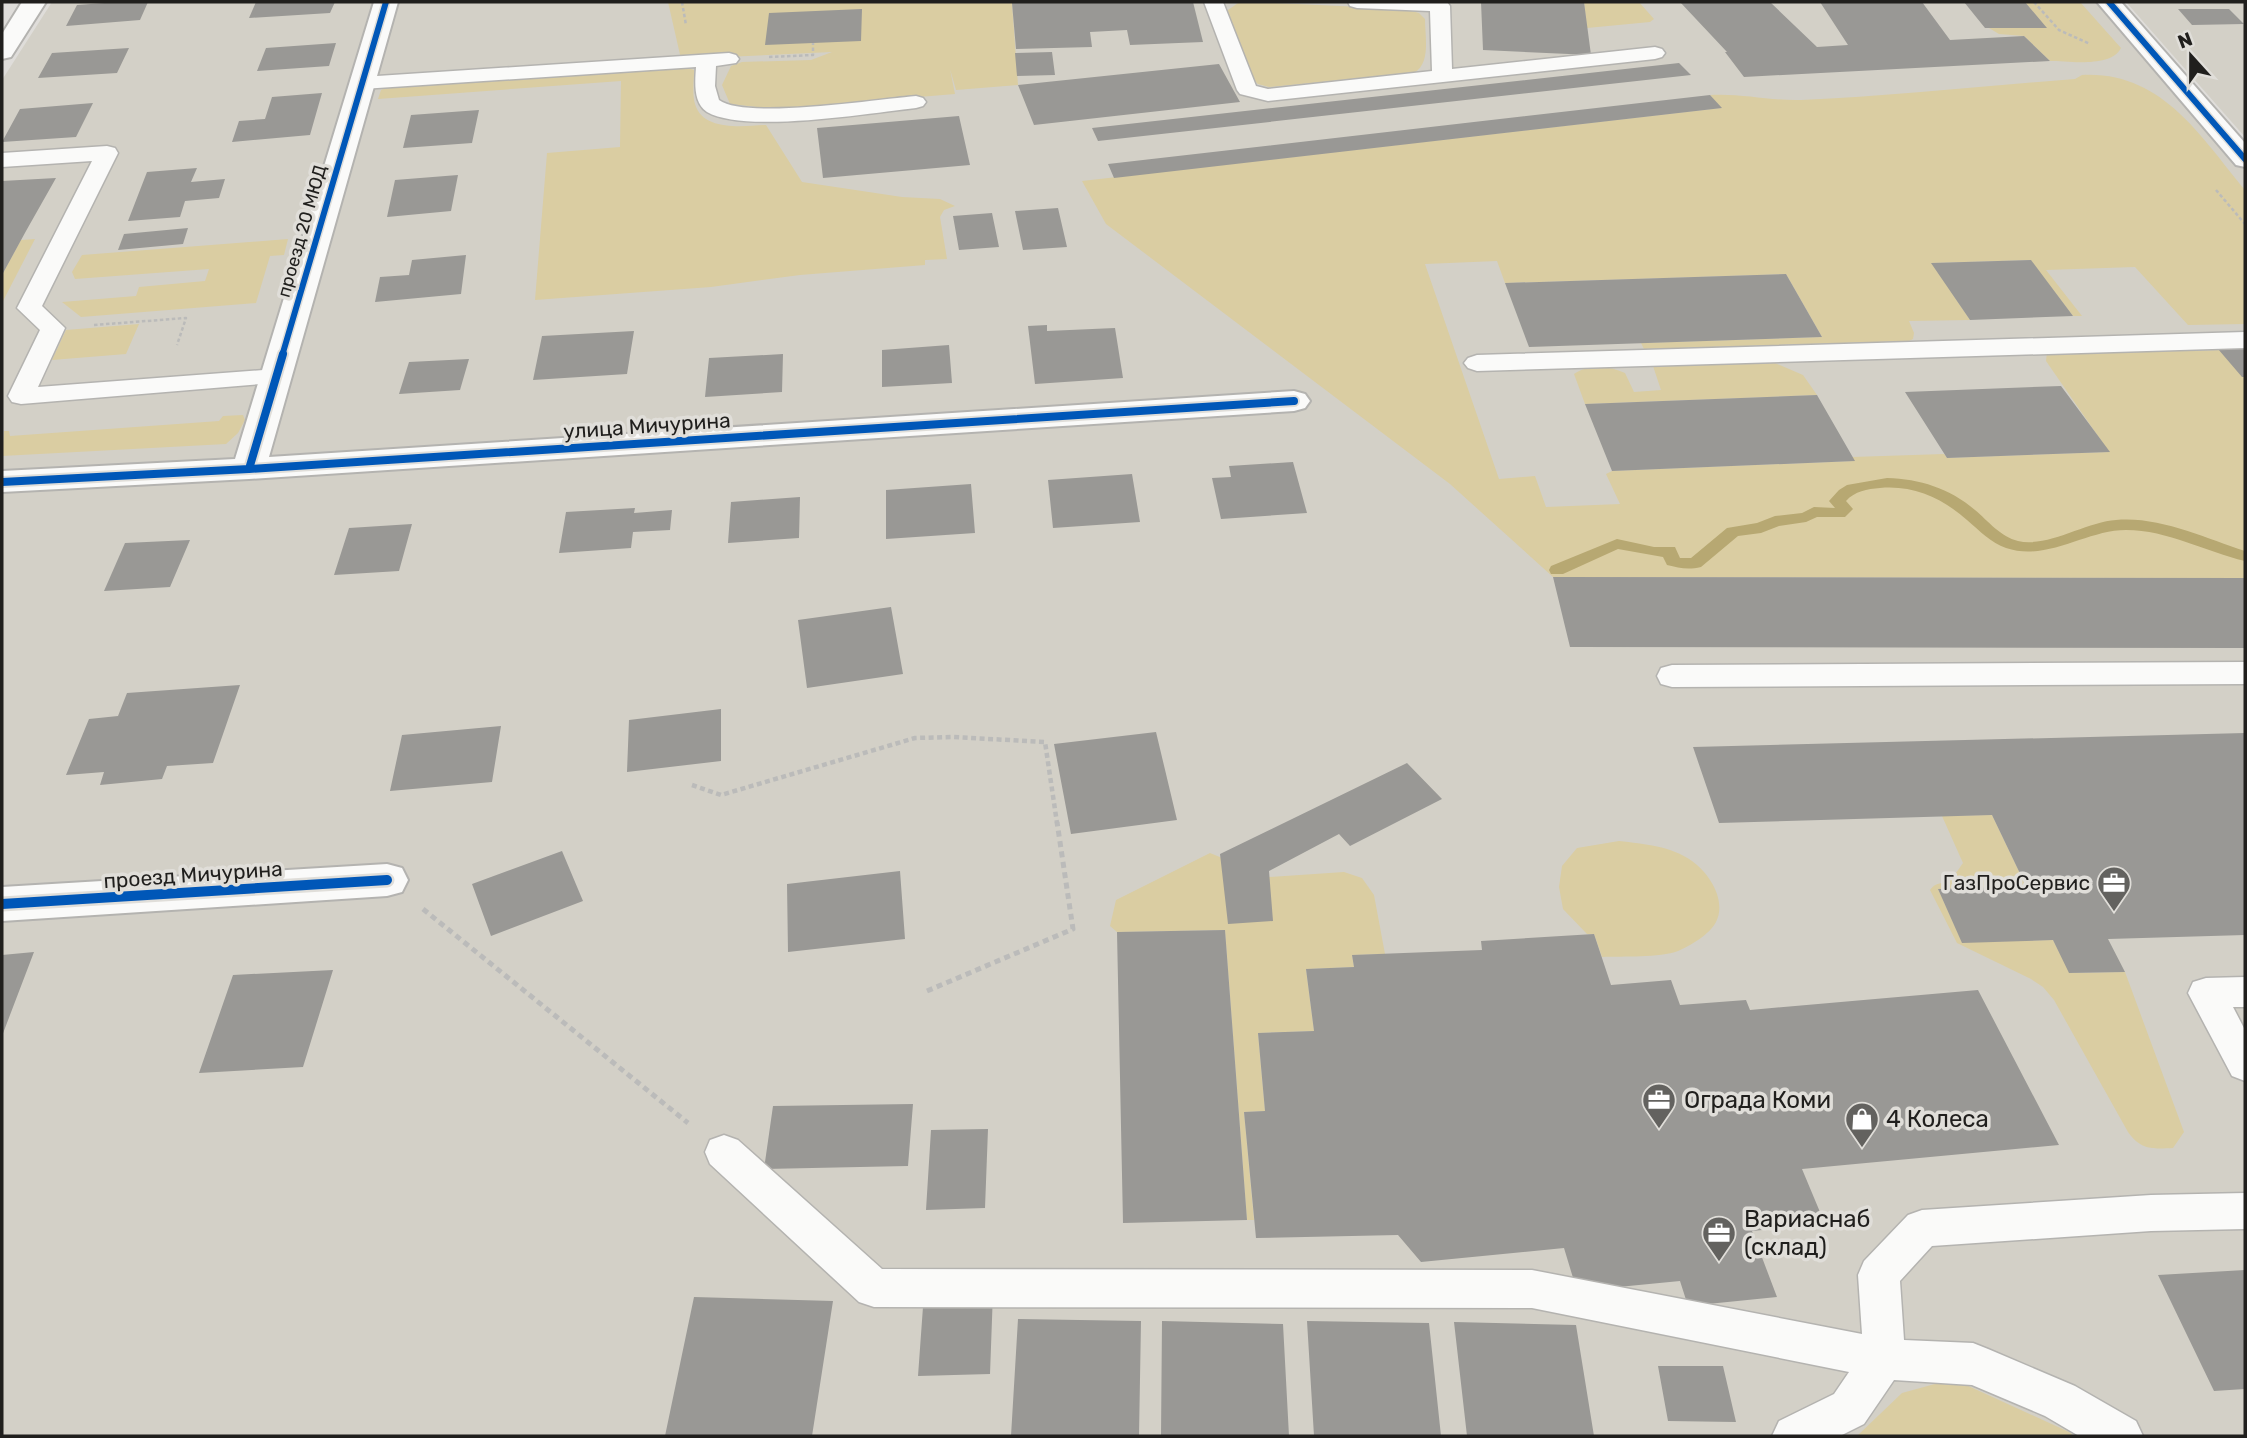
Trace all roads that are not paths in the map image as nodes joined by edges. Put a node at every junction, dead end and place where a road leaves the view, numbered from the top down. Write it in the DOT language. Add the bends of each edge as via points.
graph roads {
  1 [pos="34,2"];
  2 [pos="386,2"];
  3 [pos="1214,2"];
  4 [pos="1357,2"];
  5 [pos="2109,2"];
  6 [pos="2,52"];
  7 [pos="1656,53"];
  8 [pos="729,59"];
  9 [pos="706,61"];
  10 [pos="1441,76"];
  11 [pos="362,83"];
  12 [pos="916,102"];
  13 [pos="2245,159"];
  14 [pos="2,160"];
  15 [pos="2245,340"];
  16 [pos="1477,363"];
  17 [pos="276,377"];
  18 [pos="1294,401"];
  19 [pos="249,469"];
  20 [pos="2,482"];
  21 [pos="2245,673"];
  22 [pos="1672,676"];
  23 [pos="387,880"];
  24 [pos="2,904"];
  25 [pos="2245,992"];
  26 [pos="2245,1065"];
  27 [pos="724,1153"];
  28 [pos="2245,1211"];
  29 [pos="1884,1359"];
  30 [pos="1794,1436"];
  31 [pos="2121,1436"];
  1 -- 6 [label="street"];
  2 -- 11 [label="street, проезд 20 МЮД"];
  3 -- 10 [label="lane" via="1247,90 1268,96"];
  4 -- 10 [label="lane" via="1440,6"];
  5 -- 13 [label="street"];
  7 -- 10 [label="lane"];
  8 -- 9 [label="lane"];
  9 -- 11 [label="lane"];
  9 -- 12 [label="lane" via="705,93 713,106 726,112 755,115"];
  11 -- 17 [label="street, проезд 20 МЮД"];
  14 -- 17 [label="lane" via="107,153 29,308 54,328 21,396"];
  15 -- 16 [label="lane"];
  17 -- 19 [label="street, проезд 20 МЮД"];
  18 -- 19 [label="street, улица Мичурина"];
  19 -- 20 [label="street, улица Мичурина"];
  21 -- 22 [label="lane"];
  23 -- 24 [label="street, проезд Мичурина"];
  25 -- 26 [label="lane" via="2206,993"];
  27 -- 29 [label="lane" via="874,1288 1532,1289"];
  28 -- 29 [label="lane" via="1922,1228 1879,1275"];
  29 -- 30 [label="lane" via="1849,1409"];
  29 -- 31 [label="lane" via="1973,1364 2060,1401"];
}
